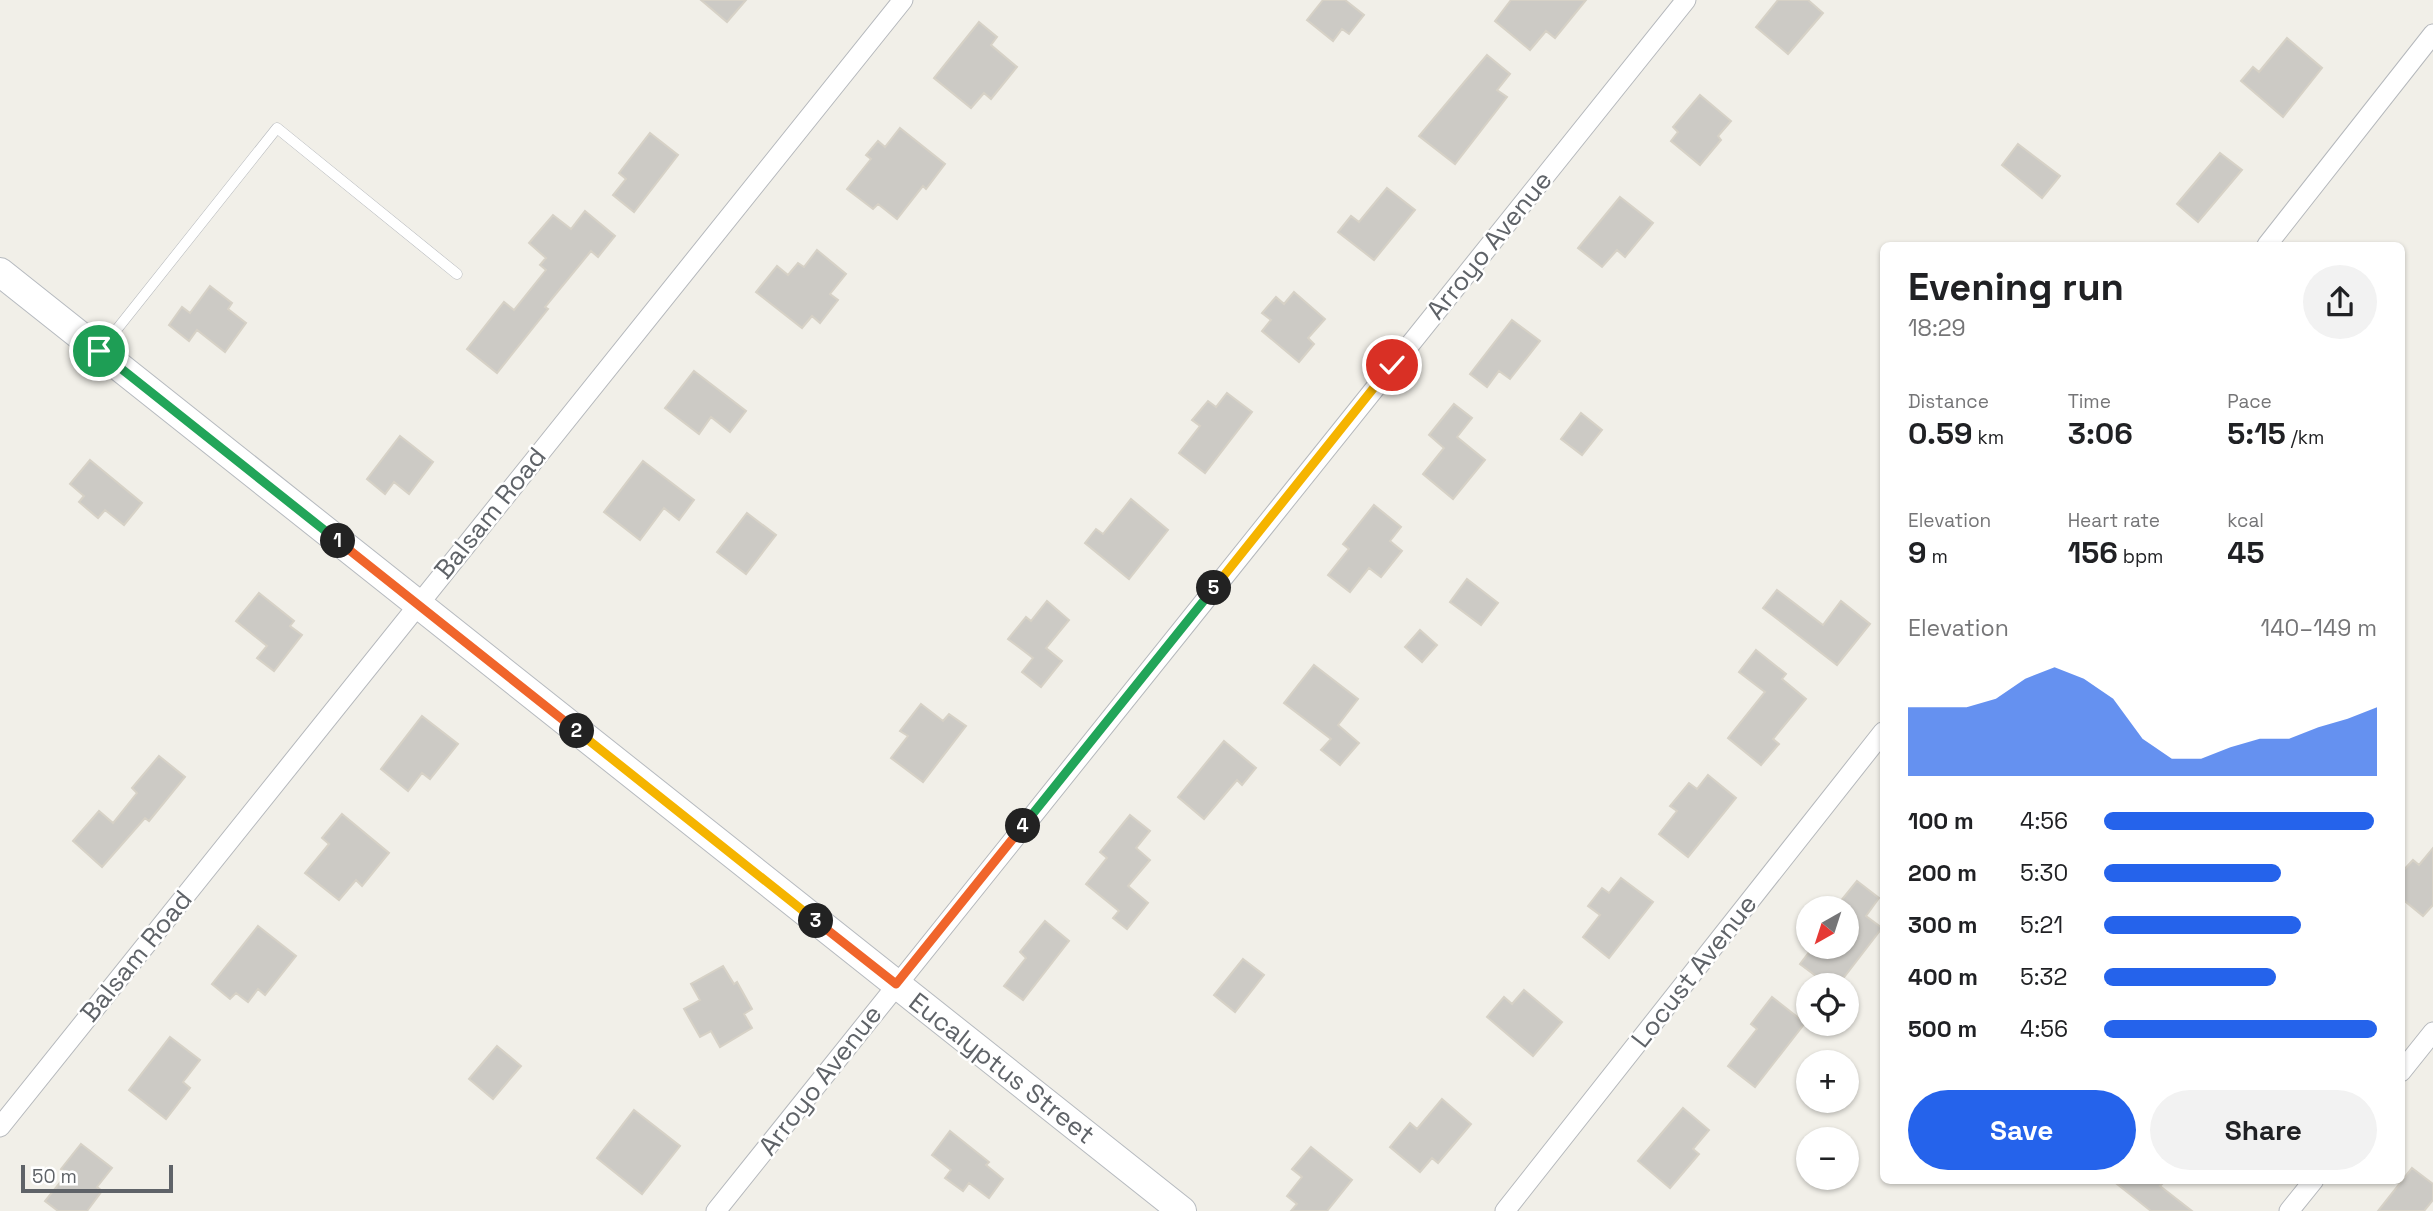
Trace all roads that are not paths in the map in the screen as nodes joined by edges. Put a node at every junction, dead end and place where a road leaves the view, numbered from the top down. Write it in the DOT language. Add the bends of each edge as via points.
graph roads {
  1 [pos="902,0"];
  2 [pos="1686,0"];
  3 [pos="2433,34"];
  4 [pos="2269,242"];
  5 [pos="0,272"];
  6 [pos="457,274"];
  7 [pos="99,351"];
  8 [pos="417,604"];
  9 [pos="1880,736"];
  10 [pos="896,984"];
  11 [pos="2433,1032"];
  12 [pos="2405,1067"];
  13 [pos="0,1127"];
  14 [pos="2311,1184"];
  15 [pos="716,1211"];
  16 [pos="1182,1211"];
  17 [pos="1505,1211"];
  18 [pos="2289,1211"];
  1 -- 8 [label="street, Balsam Road"];
  2 -- 10 [label="street, Arroyo Avenue"];
  3 -- 4 [label="street"];
  5 -- 7 [label="main road, Eucalyptus Street"];
  6 -- 7 [label="lane" via="277,128"];
  7 -- 8 [label="main road, Eucalyptus Street"];
  8 -- 10 [label="main road, Eucalyptus Street"];
  8 -- 13 [label="street, Balsam Road"];
  9 -- 17 [label="street, Locust Avenue"];
  10 -- 15 [label="street, Arroyo Avenue"];
  10 -- 16 [label="main road, Eucalyptus Street"];
  11 -- 12 [label="street"];
  14 -- 18 [label="street"];
}
